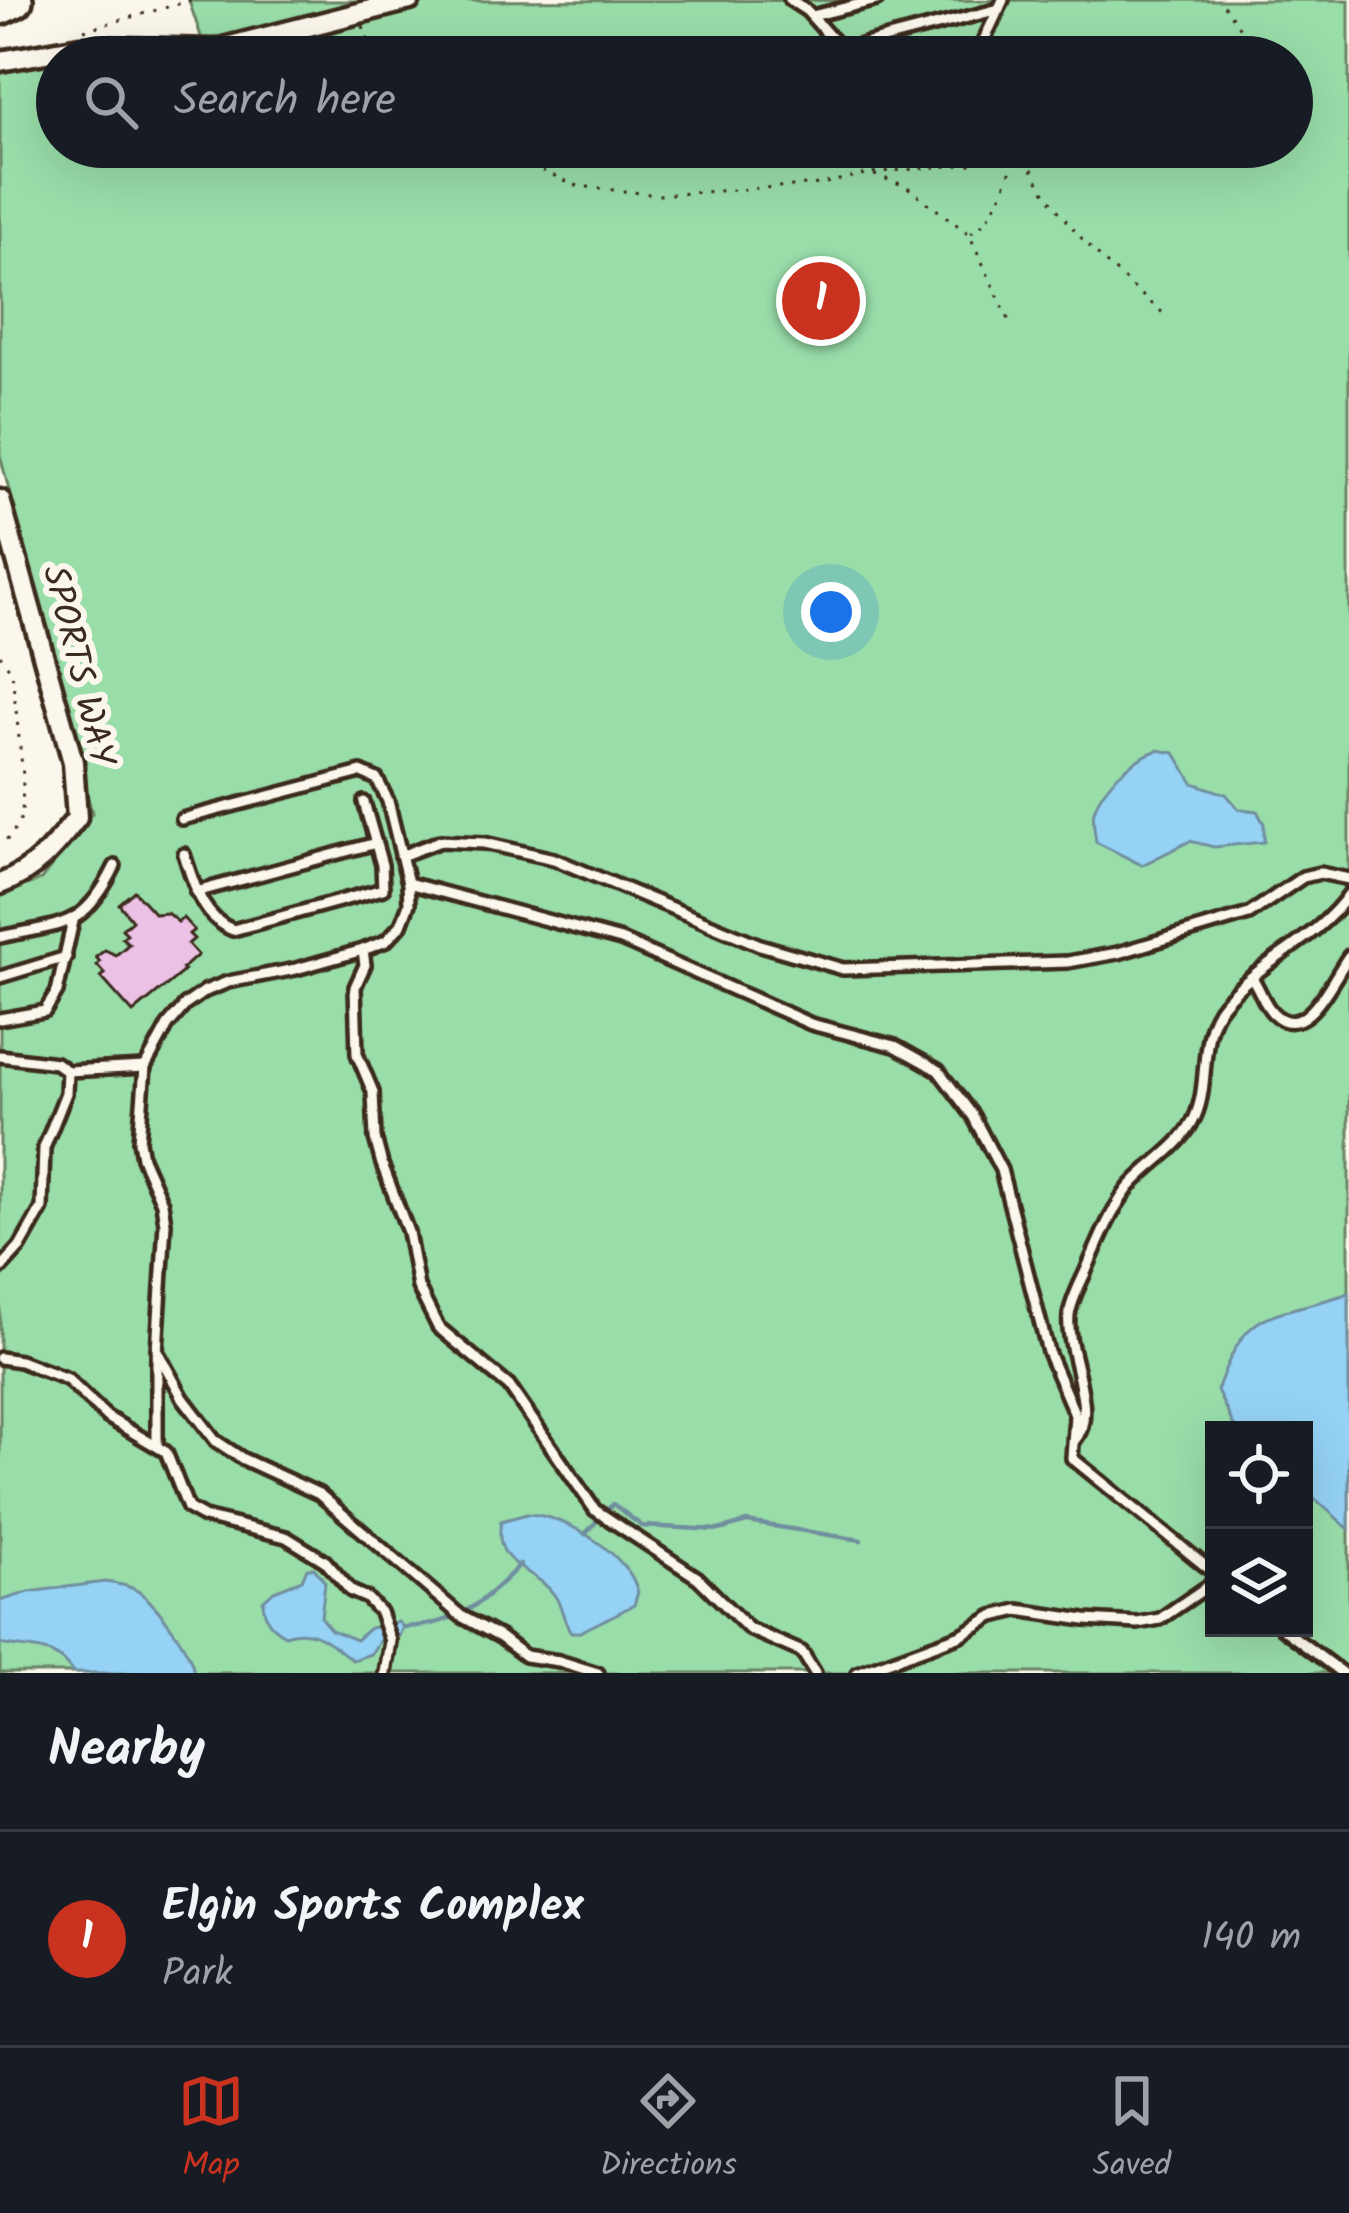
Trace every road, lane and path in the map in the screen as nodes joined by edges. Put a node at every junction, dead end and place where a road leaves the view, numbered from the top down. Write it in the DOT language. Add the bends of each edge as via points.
graph roads {
  1 [pos="15,0"];
  2 [pos="193,0"];
  3 [pos="410,0"];
  4 [pos="790,0"];
  5 [pos="877,0"];
  6 [pos="1220,0"];
  7 [pos="1001,4"];
  8 [pos="0,8"];
  9 [pos="359,13"];
  10 [pos="812,16"];
  11 [pos="328,21"];
  12 [pos="73,33"];
  13 [pos="270,36"];
  14 [pos="332,36"];
  15 [pos="366,36"];
  16 [pos="829,36"];
  17 [pos="901,36"];
  18 [pos="984,36"];
  19 [pos="1245,36"];
  20 [pos="36,55"];
  21 [pos="0,61"];
  22 [pos="536,168"];
  23 [pos="873,168"];
  24 [pos="926,168"];
  25 [pos="1012,168"];
  26 [pos="1030,168"];
  27 [pos="869,173"];
  28 [pos="969,234"];
  29 [pos="1163,313"];
  30 [pos="1010,322"];
  31 [pos="0,500"];
  32 [pos="0,655"];
  33 [pos="364,802"];
  34 [pos="182,819"];
  35 [pos="0,843"];
  36 [pos="376,843"];
  37 [pos="184,854"];
  38 [pos="400,856"];
  39 [pos="115,866"];
  40 [pos="1349,879"];
  41 [pos="408,883"];
  42 [pos="0,884"];
  43 [pos="196,892"];
  44 [pos="1349,894"];
  45 [pos="73,921"];
  46 [pos="0,937"];
  47 [pos="363,950"];
  48 [pos="1349,956"];
  49 [pos="66,957"];
  50 [pos="0,976"];
  51 [pos="1252,978"];
  52 [pos="0,1019"];
  53 [pos="0,1057"];
  54 [pos="145,1067"];
  55 [pos="67,1071"];
  56 [pos="0,1269"];
  57 [pos="157,1351"];
  58 [pos="0,1358"];
  59 [pos="1074,1441"];
  60 [pos="157,1445"];
  61 [pos="1205,1569"];
  62 [pos="1205,1585"];
  63 [pos="1205,1585"];
  64 [pos="1202,1590"];
  65 [pos="1294,1637"];
  66 [pos="385,1673"];
  67 [pos="598,1673"];
  68 [pos="815,1673"];
  69 [pos="857,1673"];
  70 [pos="1342,1673"];
  1 -- 8 [label="highway"];
  2 -- 12 [label="path"];
  3 -- 9 [label="street"];
  4 -- 10 [label="lane"];
  5 -- 10 [label="lane"];
  6 -- 19 [label="path"];
  7 -- 17 [label="lane"];
  7 -- 18 [label="lane"];
  9 -- 11 [label="street"];
  9 -- 15 [label="path"];
  10 -- 16 [label="lane"];
  11 -- 13 [label="street"];
  11 -- 14 [label="path"];
  20 -- 21 [label="street"];
  22 -- 27 [label="path" via="578,186 659,195 822,184"];
  23 -- 27 [label="path"];
  24 -- 27 [label="path"];
  25 -- 28 [label="path" via="983,226"];
  26 -- 29 [label="path" via="1100,261"];
  27 -- 28 [label="path" via="906,185"];
  28 -- 30 [label="path"];
  31 -- 42 [label="street, SPORTS WAY" via="73,763 77,818 47,856"];
  32 -- 35 [label="path" via="12,672 23,776 22,816"];
  33 -- 36 [label="lane"];
  34 -- 38 [label="lane" via="361,772 377,779 388,801"];
  36 -- 43 [label="lane"];
  36 -- 43 [label="lane" via="383,889 233,930 215,923"];
  37 -- 43 [label="lane"];
  38 -- 40 [label="lane" via="440,841 554,859 760,945 843,969 1084,959 1249,914 1303,877"];
  38 -- 41 [label="lane"];
  39 -- 45 [label="lane"];
  41 -- 47 [label="lane" via="401,925"];
  41 -- 59 [label="lane" via="620,940 938,1070 1000,1170 1048,1352 1075,1415"];
  44 -- 51 [label="lane"];
  45 -- 46 [label="lane"];
  45 -- 49 [label="lane"];
  47 -- 54 [label="lane" via="205,992 168,1025"];
  47 -- 68 [label="lane" via="357,1054 374,1092 375,1138 418,1287 438,1328 525,1406 599,1513 678,1563 748,1629 802,1652"];
  48 -- 51 [label="lane" via="1300,1021 1274,1015"];
  49 -- 50 [label="lane"];
  49 -- 52 [label="lane" via="45,1011"];
  51 -- 59 [label="lane" via="1212,1022 1196,1117 1129,1187 1076,1291 1069,1317 1083,1416"];
  53 -- 55 [label="lane"];
  54 -- 55 [label="lane"];
  54 -- 57 [label="lane" via="139,1142 165,1223"];
  55 -- 56 [label="lane" via="44,1148 42,1208"];
  57 -- 60 [label="lane"];
  57 -- 67 [label="lane" via="207,1433 319,1494 457,1612 525,1656"];
  58 -- 60 [label="lane" via="67,1379 107,1417"];
  59 -- 61 [label="lane" via="1072,1458"];
  60 -- 66 [label="lane" via="188,1508 286,1537 367,1598 387,1628"];
  62 -- 64 [label="lane"];
  63 -- 64 [label="lane"];
  64 -- 69 [label="lane" via="1160,1619 1138,1623 1018,1610 993,1616"];
  65 -- 70 [label="lane"];
}
